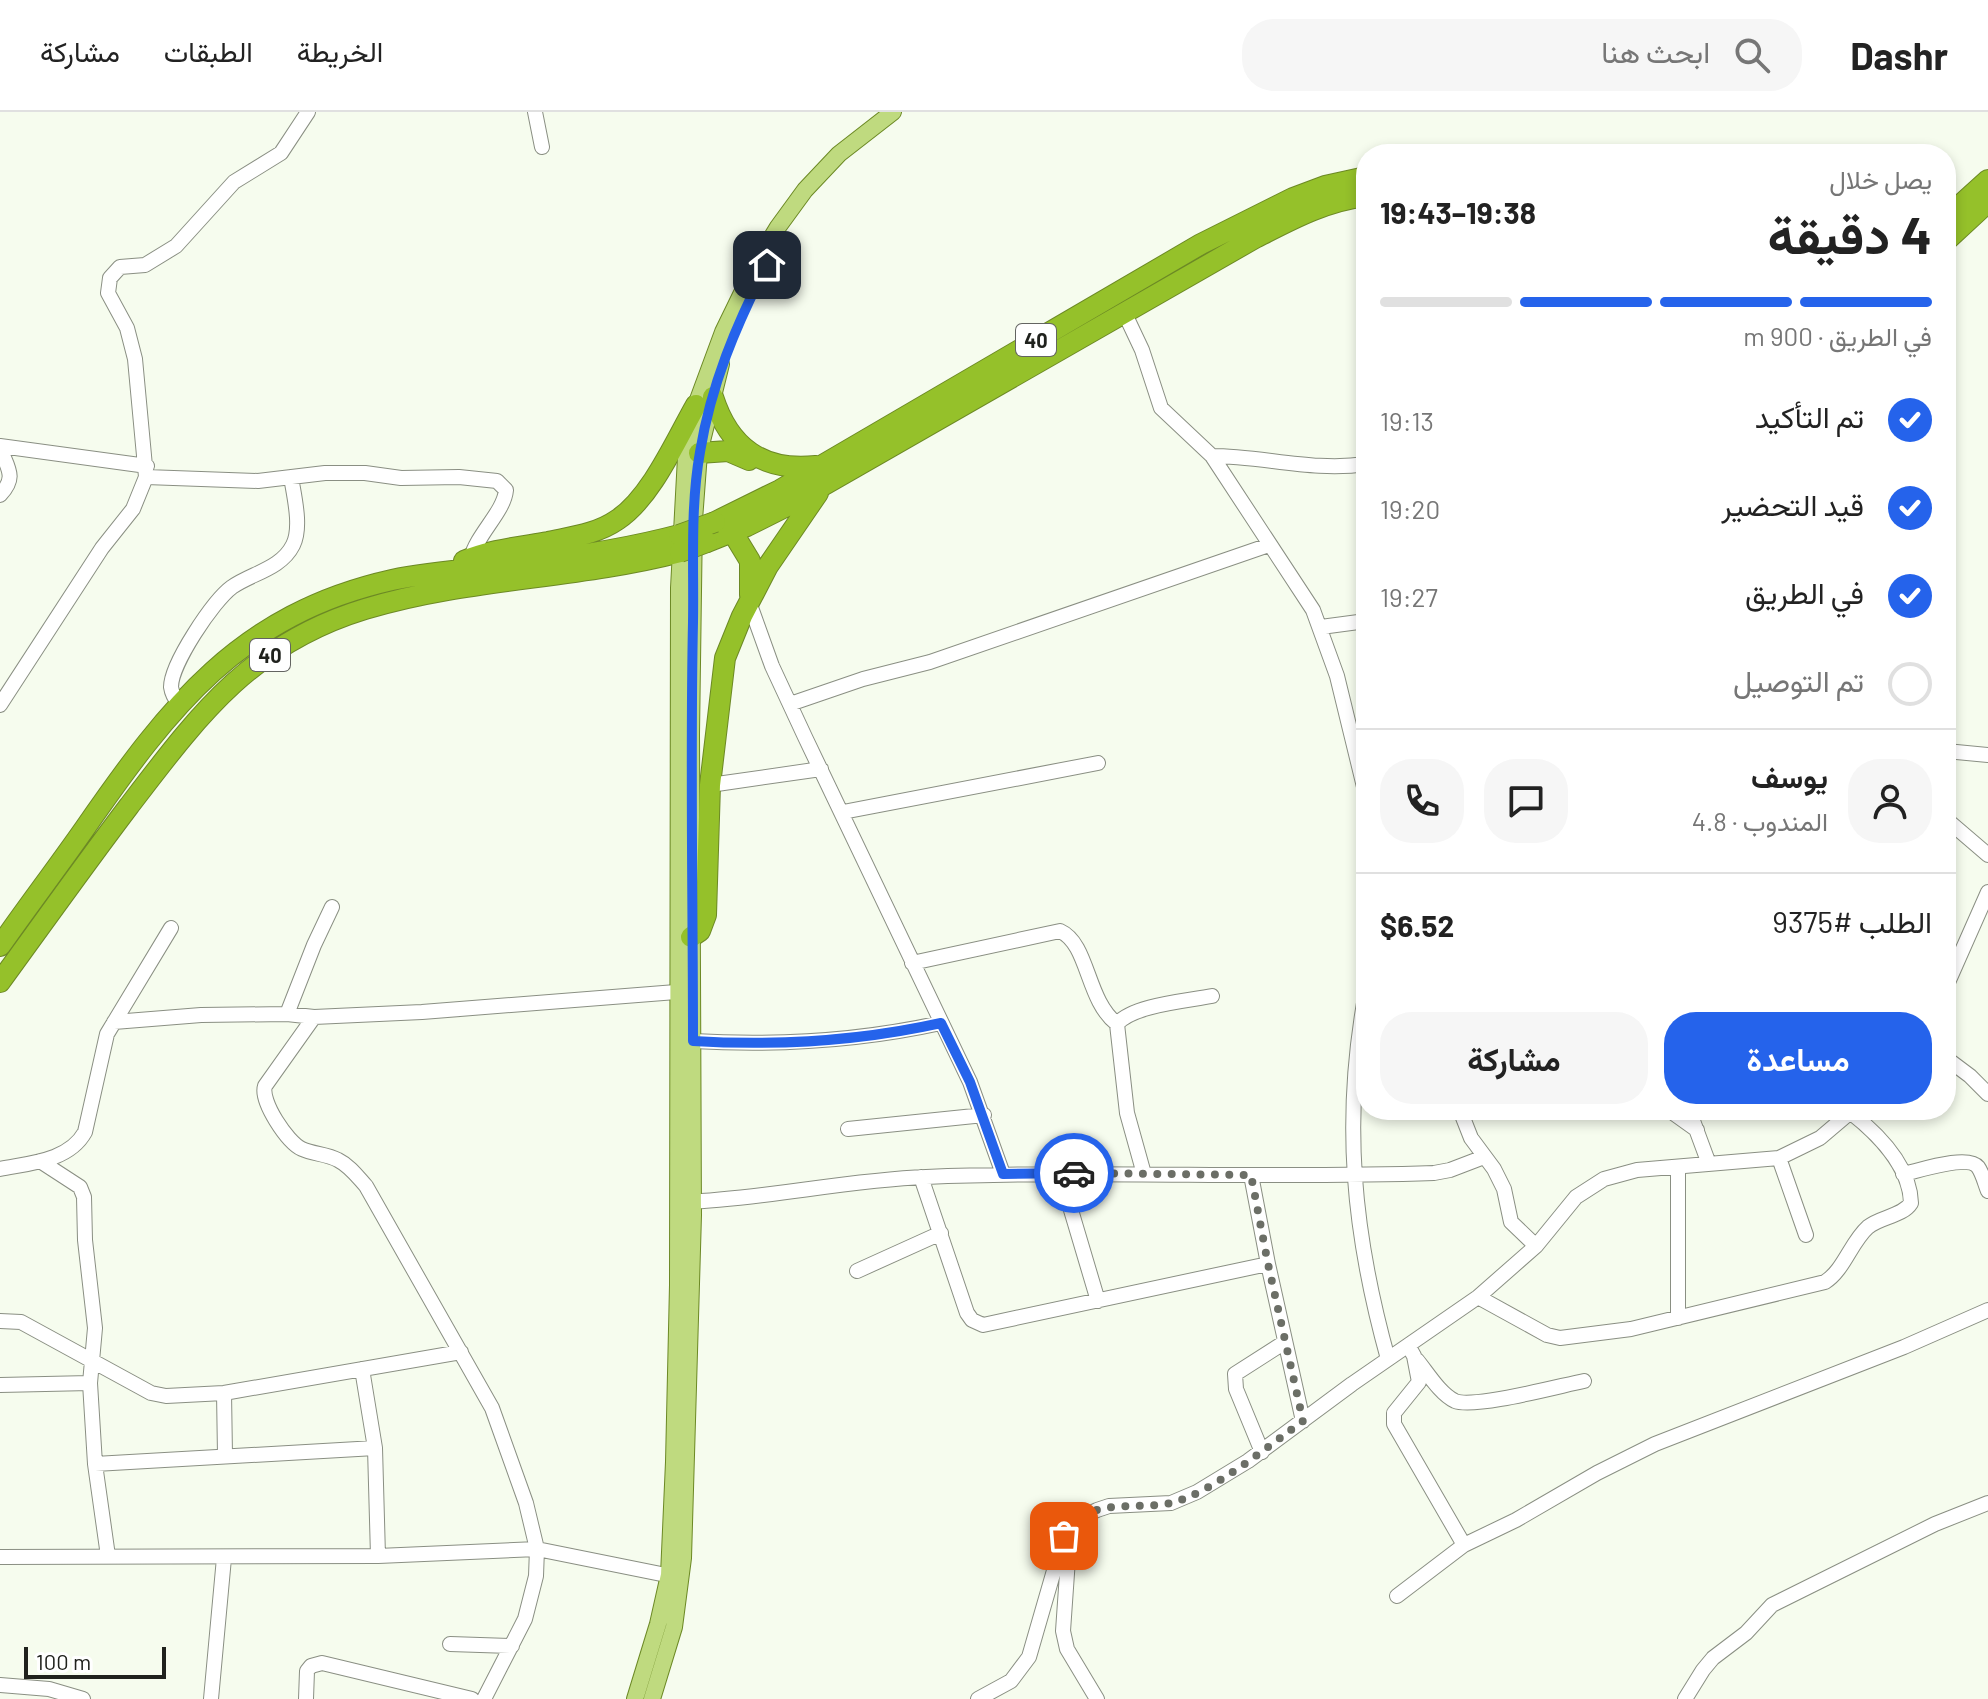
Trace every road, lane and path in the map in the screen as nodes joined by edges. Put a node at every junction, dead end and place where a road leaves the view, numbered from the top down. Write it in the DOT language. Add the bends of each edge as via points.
graph roads {
  1 [pos="308,112"];
  2 [pos="535,112"];
  3 [pos="893,112"];
  4 [pos="542,147"];
  5 [pos="1356,179"];
  6 [pos="1988,180"];
  7 [pos="1356,198"];
  8 [pos="1988,202"];
  9 [pos="1956,209"];
  10 [pos="1956,232"];
  11 [pos="1201,244"];
  12 [pos="1211,263"];
  13 [pos="1125,314"];
  14 [pos="704,401"];
  15 [pos="0,447"];
  16 [pos="699,453"];
  17 [pos="1212,456"];
  18 [pos="824,465"];
  19 [pos="1356,465"];
  20 [pos="147,472"];
  21 [pos="291,477"];
  22 [pos="822,486"];
  23 [pos="780,490"];
  24 [pos="0,495"];
  25 [pos="724,527"];
  26 [pos="680,543"];
  27 [pos="1269,545"];
  28 [pos="471,558"];
  29 [pos="432,574"];
  30 [pos="749,602"];
  31 [pos="1356,622"];
  32 [pos="1321,627"];
  33 [pos="179,704"];
  34 [pos="790,704"];
  35 [pos="0,705"];
  36 [pos="1356,750"];
  37 [pos="1956,752"];
  38 [pos="1988,755"];
  39 [pos="1098,763"];
  40 [pos="821,769"];
  41 [pos="710,785"];
  42 [pos="105,799"];
  43 [pos="125,811"];
  44 [pos="843,812"];
  45 [pos="1956,828"];
  46 [pos="1988,855"];
  47 [pos="1988,892"];
  48 [pos="332,907"];
  49 [pos="171,928"];
  50 [pos="685,937"];
  51 [pos="2,941"];
  52 [pos="1956,952"];
  53 [pos="912,963"];
  54 [pos="0,982"];
  55 [pos="676,992"];
  56 [pos="1212,996"];
  57 [pos="287,1014"];
  58 [pos="314,1017"];
  59 [pos="114,1022"];
  60 [pos="941,1023"];
  61 [pos="1117,1024"];
  62 [pos="693,1041"];
  63 [pos="1356,1056"];
  64 [pos="1956,1066"];
  65 [pos="1988,1094"];
  66 [pos="984,1115"];
  67 [pos="1464,1120"];
  68 [pos="1683,1120"];
  69 [pos="1693,1120"];
  70 [pos="1837,1120"];
  71 [pos="1855,1120"];
  72 [pos="848,1129"];
  73 [pos="1697,1130"];
  74 [pos="1484,1157"];
  75 [pos="1779,1158"];
  76 [pos="40,1161"];
  77 [pos="1709,1164"];
  78 [pos="1678,1167"];
  79 [pos="0,1169"];
  80 [pos="1060,1173"];
  81 [pos="1003,1174"];
  82 [pos="1144,1174"];
  83 [pos="1903,1174"];
  84 [pos="1251,1175"];
  85 [pos="1353,1175"];
  86 [pos="921,1177"];
  87 [pos="1988,1191"];
  88 [pos="685,1202"];
  89 [pos="941,1233"];
  90 [pos="1806,1235"];
  91 [pos="1536,1246"];
  92 [pos="1268,1264"];
  93 [pos="857,1271"];
  94 [pos="1478,1297"];
  95 [pos="1098,1301"];
  96 [pos="1988,1310"];
  97 [pos="1678,1318"];
  98 [pos="0,1321"];
  99 [pos="1285,1342"];
  100 [pos="461,1352"];
  101 [pos="1411,1352"];
  102 [pos="1388,1359"];
  103 [pos="93,1360"];
  104 [pos="362,1369"];
  105 [pos="1584,1381"];
  106 [pos="90,1383"];
  107 [pos="0,1385"];
  108 [pos="224,1393"];
  109 [pos="1303,1421"];
  110 [pos="375,1448"];
  111 [pos="1262,1452"];
  112 [pos="225,1455"];
  113 [pos="95,1464"];
  114 [pos="1988,1503"];
  115 [pos="1085,1514"];
  116 [pos="1464,1545"];
  117 [pos="537,1549"];
  118 [pos="108,1556"];
  119 [pos="378,1556"];
  120 [pos="0,1557"];
  121 [pos="224,1558"];
  122 [pos="675,1577"];
  123 [pos="1397,1596"];
  124 [pos="450,1644"];
  125 [pos="512,1646"];
  126 [pos="0,1685"];
  127 [pos="83,1699"];
  128 [pos="211,1699"];
  129 [pos="306,1699"];
  130 [pos="472,1699"];
  131 [pos="484,1699"];
  132 [pos="635,1699"];
  133 [pos="652,1699"];
  134 [pos="978,1699"];
  135 [pos="1097,1699"];
  136 [pos="1685,1699"];
  1 -- 20 [label="street" via="281,153 234,182 176,246 145,265 120,267 110,278 108,293 127,328 135,359"];
  2 -- 4 [label="street"];
  3 -- 14 [label="main road" via="839,154 805,190 763,262"];
  5 -- 11 [label="highway, 40" via="1293,198"];
  6 -- 9 [label="highway"];
  7 -- 12 [label="highway, 40" via="1305,212"];
  8 -- 10 [label="highway"];
  11 -- 12 [label="highway"];
  11 -- 18 [label="highway, 40"];
  12 -- 13 [label="highway, 40"];
  13 -- 17 [label="street" via="1161,408"];
  13 -- 22 [label="highway, 40"];
  14 -- 16 [label="main road"];
  14 -- 18 [label="highway" via="735,442 751,453 792,467"];
  14 -- 28 [label="highway" via="649,486 618,520 587,534"];
  14 -- 50 [label="main road" via="683,481 679,588"];
  15 -- 20 [label="street"];
  15 -- 24 [label="street" via="11,478"];
  16 -- 23 [label="highway" via="728,451 747,459 773,475"];
  16 -- 50 [label="main road"];
  17 -- 19 [label="street" via="1324,467"];
  17 -- 27 [label="street"];
  18 -- 23 [label="highway, 40"];
  20 -- 21 [label="street" via="207,481"];
  20 -- 35 [label="street" via="133,509"];
  21 -- 28 [label="street" via="365,473 497,481 506,490 505,497"];
  21 -- 33 [label="street" via="293,546 264,571 233,586 210,610 173,675 171,688"];
  22 -- 25 [label="highway, 40"];
  22 -- 30 [label="highway"];
  23 -- 25 [label="highway, 40"];
  25 -- 26 [label="highway, 40, bridge"];
  25 -- 26 [label="highway, 40, bridge" via="707,542"];
  25 -- 30 [label="highway" via="750,561"];
  26 -- 29 [label="highway, 40"];
  26 -- 43 [label="highway, 40" via="616,567 364,609 309,632 255,664 215,699"];
  27 -- 32 [label="street" via="1303,591"];
  27 -- 34 [label="street" via="930,662"];
  28 -- 29 [label="highway"];
  29 -- 33 [label="highway, 40" via="364,588 284,621 214,669"];
  30 -- 34 [label="street"];
  30 -- 41 [label="highway" via="725,658"];
  31 -- 32 [label="street"];
  32 -- 36 [label="street"];
  33 -- 42 [label="highway, 40"];
  34 -- 40 [label="street"];
  37 -- 38 [label="street"];
  39 -- 44 [label="street"];
  40 -- 41 [label="street"];
  40 -- 44 [label="street"];
  41 -- 50 [label="highway" via="706,915 700,931"];
  42 -- 43 [label="highway"];
  42 -- 51 [label="highway, 40"];
  43 -- 54 [label="highway, 40"];
  44 -- 53 [label="street"];
  45 -- 46 [label="street"];
  47 -- 52 [label="street"];
  48 -- 57 [label="street"];
  49 -- 59 [label="street"];
  50 -- 55 [label="main road"];
  50 -- 62 [label="main road"];
  53 -- 60 [label="street"];
  53 -- 61 [label="street" via="1060,931 1074,942 1099,1006"];
  55 -- 58 [label="street"];
  55 -- 88 [label="main road"];
  56 -- 61 [label="street" via="1136,1012"];
  57 -- 58 [label="street"];
  57 -- 59 [label="street"];
  58 -- 100 [label="street" via="265,1086 264,1099 297,1145 339,1160 366,1186"];
  59 -- 76 [label="street" via="101,1054 85,1132 67,1152"];
  60 -- 62 [label="street" via="810,1042"];
  60 -- 66 [label="street"];
  61 -- 82 [label="street" via="1127,1113"];
  62 -- 88 [label="main road"];
  63 -- 85 [label="street"];
  64 -- 65 [label="street"];
  66 -- 72 [label="street"];
  66 -- 81 [label="street"];
  67 -- 74 [label="street"];
  68 -- 73 [label="street"];
  69 -- 73 [label="street"];
  70 -- 75 [label="street" via="1807,1146"];
  71 -- 83 [label="street" via="1877,1135"];
  73 -- 77 [label="street"];
  74 -- 85 [label="street" via="1434,1173"];
  74 -- 91 [label="street" via="1504,1189 1511,1222"];
  75 -- 77 [label="street"];
  75 -- 90 [label="street"];
  76 -- 79 [label="street"];
  76 -- 103 [label="street" via="80,1187 84,1197"];
  77 -- 78 [label="street"];
  78 -- 91 [label="street" via="1622,1172 1593,1185"];
  78 -- 97 [label="street"];
  80 -- 81 [label="street"];
  80 -- 82 [label="street"];
  80 -- 95 [label="street"];
  81 -- 86 [label="street"];
  82 -- 84 [label="street"];
  83 -- 87 [label="street" via="1971,1162"];
  83 -- 97 [label="street" via="1909,1207 1866,1229 1830,1279"];
  84 -- 85 [label="street"];
  84 -- 92 [label="street"];
  85 -- 102 [label="street" via="1371,1294"];
  86 -- 88 [label="street"];
  86 -- 89 [label="street"];
  88 -- 122 [label="main road"];
  89 -- 93 [label="street"];
  89 -- 95 [label="street" via="967,1313 978,1323"];
  91 -- 94 [label="street"];
  92 -- 95 [label="street"];
  92 -- 99 [label="street"];
  94 -- 97 [label="street" via="1560,1338"];
  94 -- 101 [label="street"];
  96 -- 116 [label="street" via="1655,1444"];
  98 -- 103 [label="street" via="21,1322"];
  99 -- 109 [label="street"];
  99 -- 111 [label="street" via="1235,1374"];
  100 -- 104 [label="street"];
  100 -- 117 [label="street" via="503,1434"];
  101 -- 102 [label="street"];
  101 -- 105 [label="street" via="1460,1403"];
  101 -- 116 [label="street" via="1419,1382 1394,1413 1394,1424"];
  102 -- 109 [label="street"];
  103 -- 106 [label="street"];
  103 -- 108 [label="street" via="159,1395"];
  104 -- 108 [label="street"];
  104 -- 110 [label="street"];
  106 -- 107 [label="street"];
  106 -- 113 [label="street"];
  108 -- 112 [label="street"];
  109 -- 111 [label="street"];
  110 -- 112 [label="street"];
  110 -- 119 [label="street"];
  111 -- 115 [label="street" via="1183,1499 1109,1506"];
  112 -- 113 [label="street"];
  113 -- 118 [label="street"];
  114 -- 136 [label="street" via="1772,1605 1713,1658"];
  115 -- 134 [label="street" via="1064,1536 1029,1657 1011,1681"];
  115 -- 135 [label="street" via="1068,1559 1063,1631 1067,1649"];
  116 -- 123 [label="street"];
  117 -- 119 [label="street"];
  117 -- 122 [label="street"];
  117 -- 125 [label="street" via="533,1595"];
  118 -- 120 [label="street"];
  118 -- 121 [label="street"];
  119 -- 121 [label="street"];
  121 -- 128 [label="street"];
  122 -- 132 [label="main road"];
  122 -- 133 [label="main road" via="674,1627"];
  124 -- 125 [label="street"];
  125 -- 131 [label="street"];
  126 -- 127 [label="street" via="49,1689"];
  129 -- 130 [label="street" via="307,1671 322,1663"];
}
